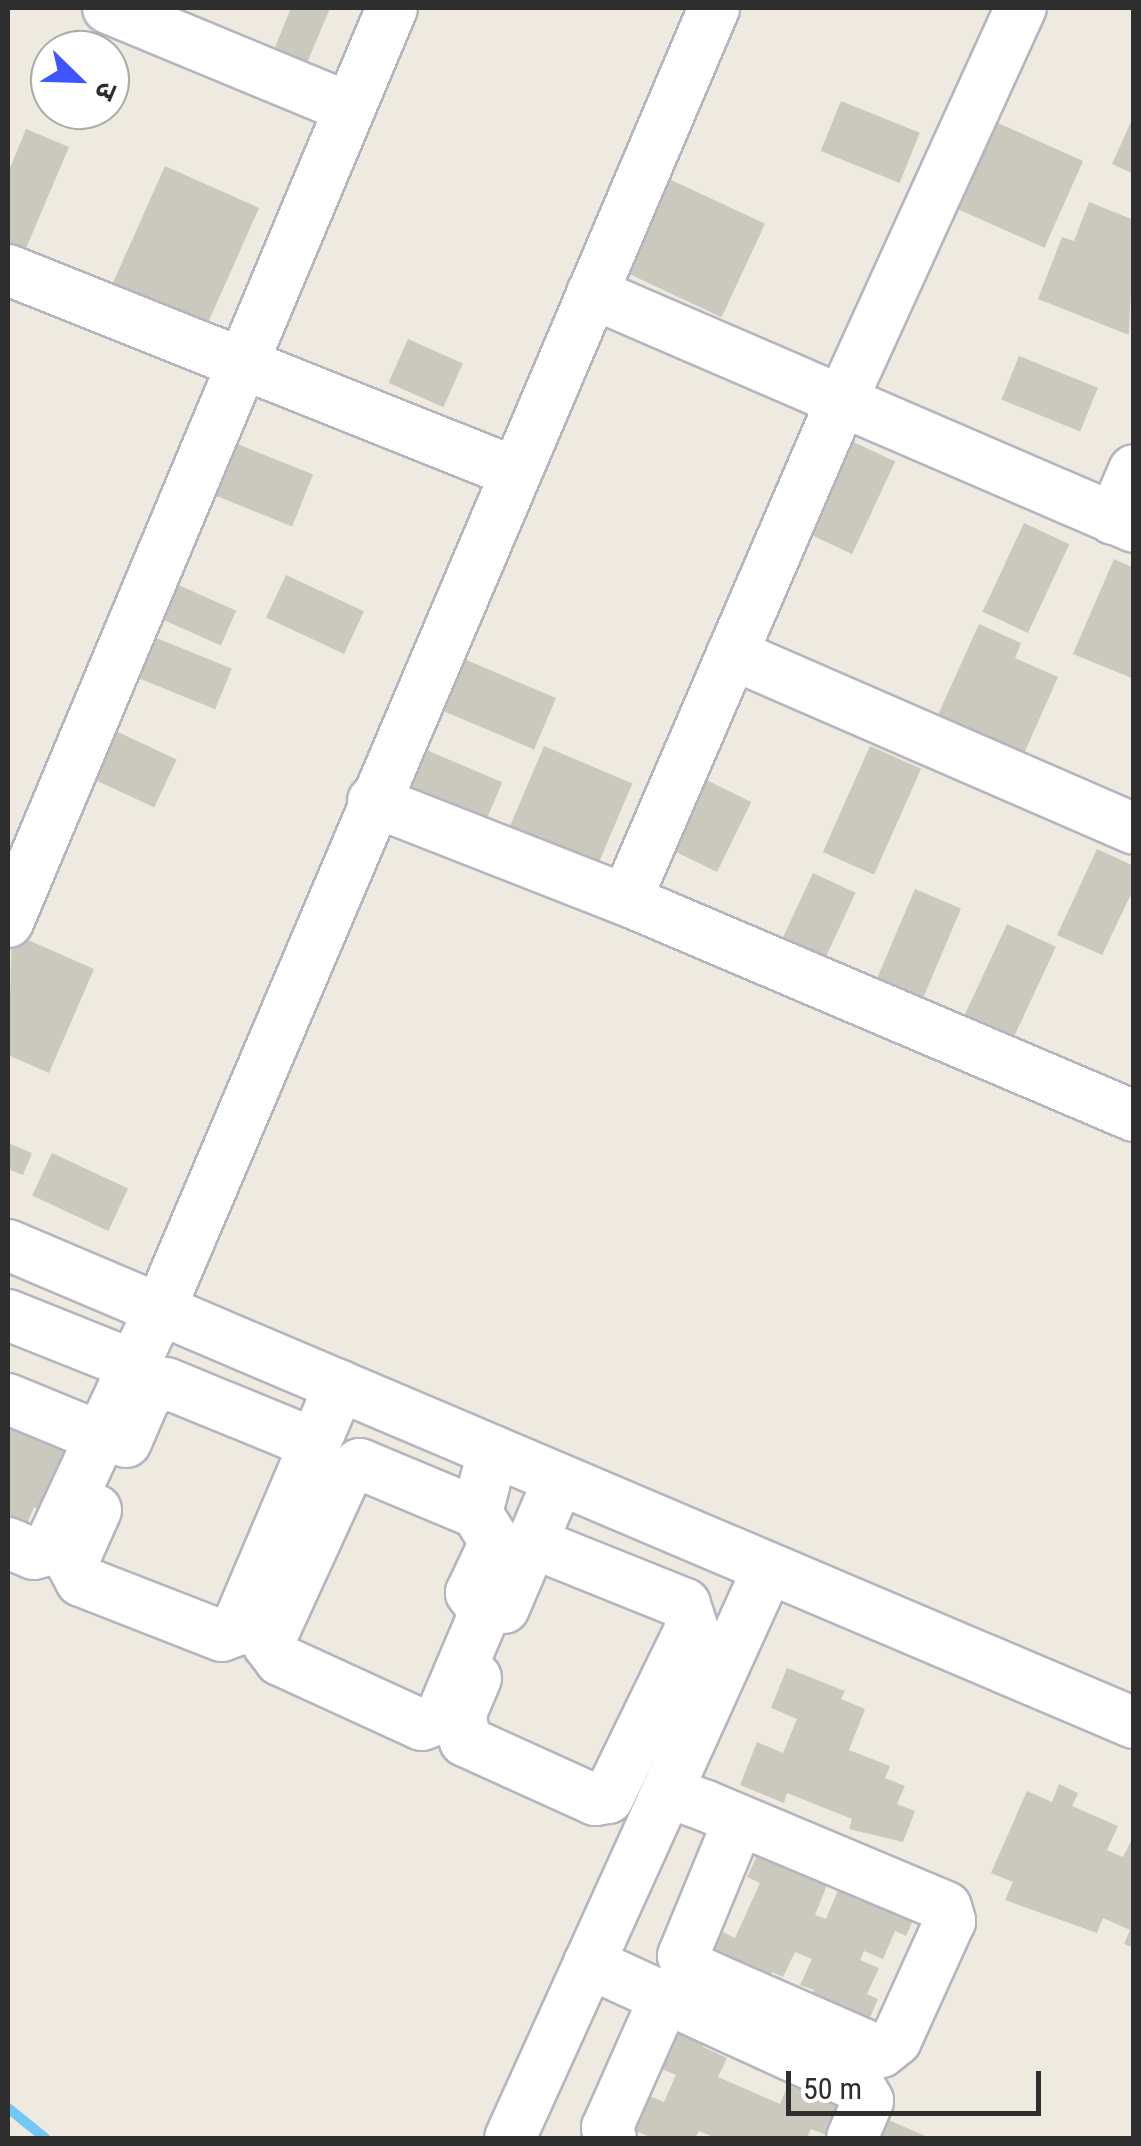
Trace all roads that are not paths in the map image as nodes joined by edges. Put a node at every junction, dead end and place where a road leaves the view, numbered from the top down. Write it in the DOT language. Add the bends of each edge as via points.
graph roads {
  1 [pos="108,8"];
  2 [pos="392,8"];
  3 [pos="714,8"];
  4 [pos="1021,8"];
  5 [pos="349,108"];
  6 [pos="8,270"];
  7 [pos="592,292"];
  8 [pos="240,366"];
  9 [pos="842,400"];
  10 [pos="1134,470"];
  11 [pos="514,472"];
  12 [pos="1124,523"];
  13 [pos="732,654"];
  14 [pos="374,801"];
  15 [pos="1134,829"];
  16 [pos="626,900"];
  17 [pos="10,909"];
  18 [pos="1134,1116"];
  19 [pos="8,1245"];
  20 [pos="160,1309"];
  21 [pos="8,1315"];
  22 [pos="133,1365"];
  23 [pos="340,1386"];
  24 [pos="8,1399"];
  25 [pos="100,1436"];
  26 [pos="315,1444"];
  27 [pos="492,1451"];
  28 [pos="558,1479"];
  29 [pos="478,1513"];
  30 [pos="531,1542"];
  31 [pos="8,1543"];
  32 [pos="768,1569"];
  33 [pos="1134,1723"];
  34 [pos="667,1792"];
  35 [pos="739,1820"];
  36 [pos="590,1963"];
  37 [pos="665,1997"];
  38 [pos="510,2138"];
  39 [pos="611,2138"];
  40 [pos="852,2138"];
  1 -- 5 [label="street"];
  2 -- 5 [label="street"];
  3 -- 7 [label="street"];
  4 -- 9 [label="street"];
  5 -- 8 [label="street"];
  6 -- 8 [label="street"];
  7 -- 9 [label="street"];
  7 -- 11 [label="street"];
  8 -- 11 [label="street"];
  8 -- 17 [label="street"];
  9 -- 12 [label="street"];
  9 -- 13 [label="street"];
  10 -- 12 [label="street"];
  11 -- 14 [label="street"];
  13 -- 15 [label="street"];
  13 -- 16 [label="street"];
  14 -- 16 [label="street"];
  14 -- 20 [label="street"];
  16 -- 18 [label="street"];
  19 -- 20 [label="street"];
  20 -- 22 [label="street"];
  20 -- 23 [label="street"];
  21 -- 22 [label="street"];
  22 -- 25 [label="street"];
  23 -- 26 [label="street"];
  23 -- 27 [label="street"];
  24 -- 25 [label="street"];
  25 -- 31 [label="street" via="48,1550 34,1554"];
  26 -- 26 [label="street" via="235,1631 222,1636 81,1581 72,1564 146,1395 166,1383"];
  27 -- 28 [label="street"];
  27 -- 29 [label="street"];
  28 -- 30 [label="street"];
  28 -- 32 [label="street"];
  29 -- 29 [label="street" via="495,1542 471,1592 484,1612 440,1718 422,1725 280,1660 268,1644 345,1476 360,1464"];
  30 -- 30 [label="street" via="460,1726 465,1741 595,1800 608,1798 692,1626 690,1616 684,1604"];
  32 -- 33 [label="street"];
  32 -- 34 [label="street"];
  34 -- 35 [label="street"];
  34 -- 36 [label="street"];
  35 -- 35 [label="street" via="946,1908 950,1921 896,2040 881,2052 690,1968 683,1956"];
  36 -- 37 [label="street"];
  36 -- 38 [label="street"];
  37 -- 39 [label="street" via="607,2128"];
  37 -- 40 [label="street" via="860,2087 868,2101"];
}
